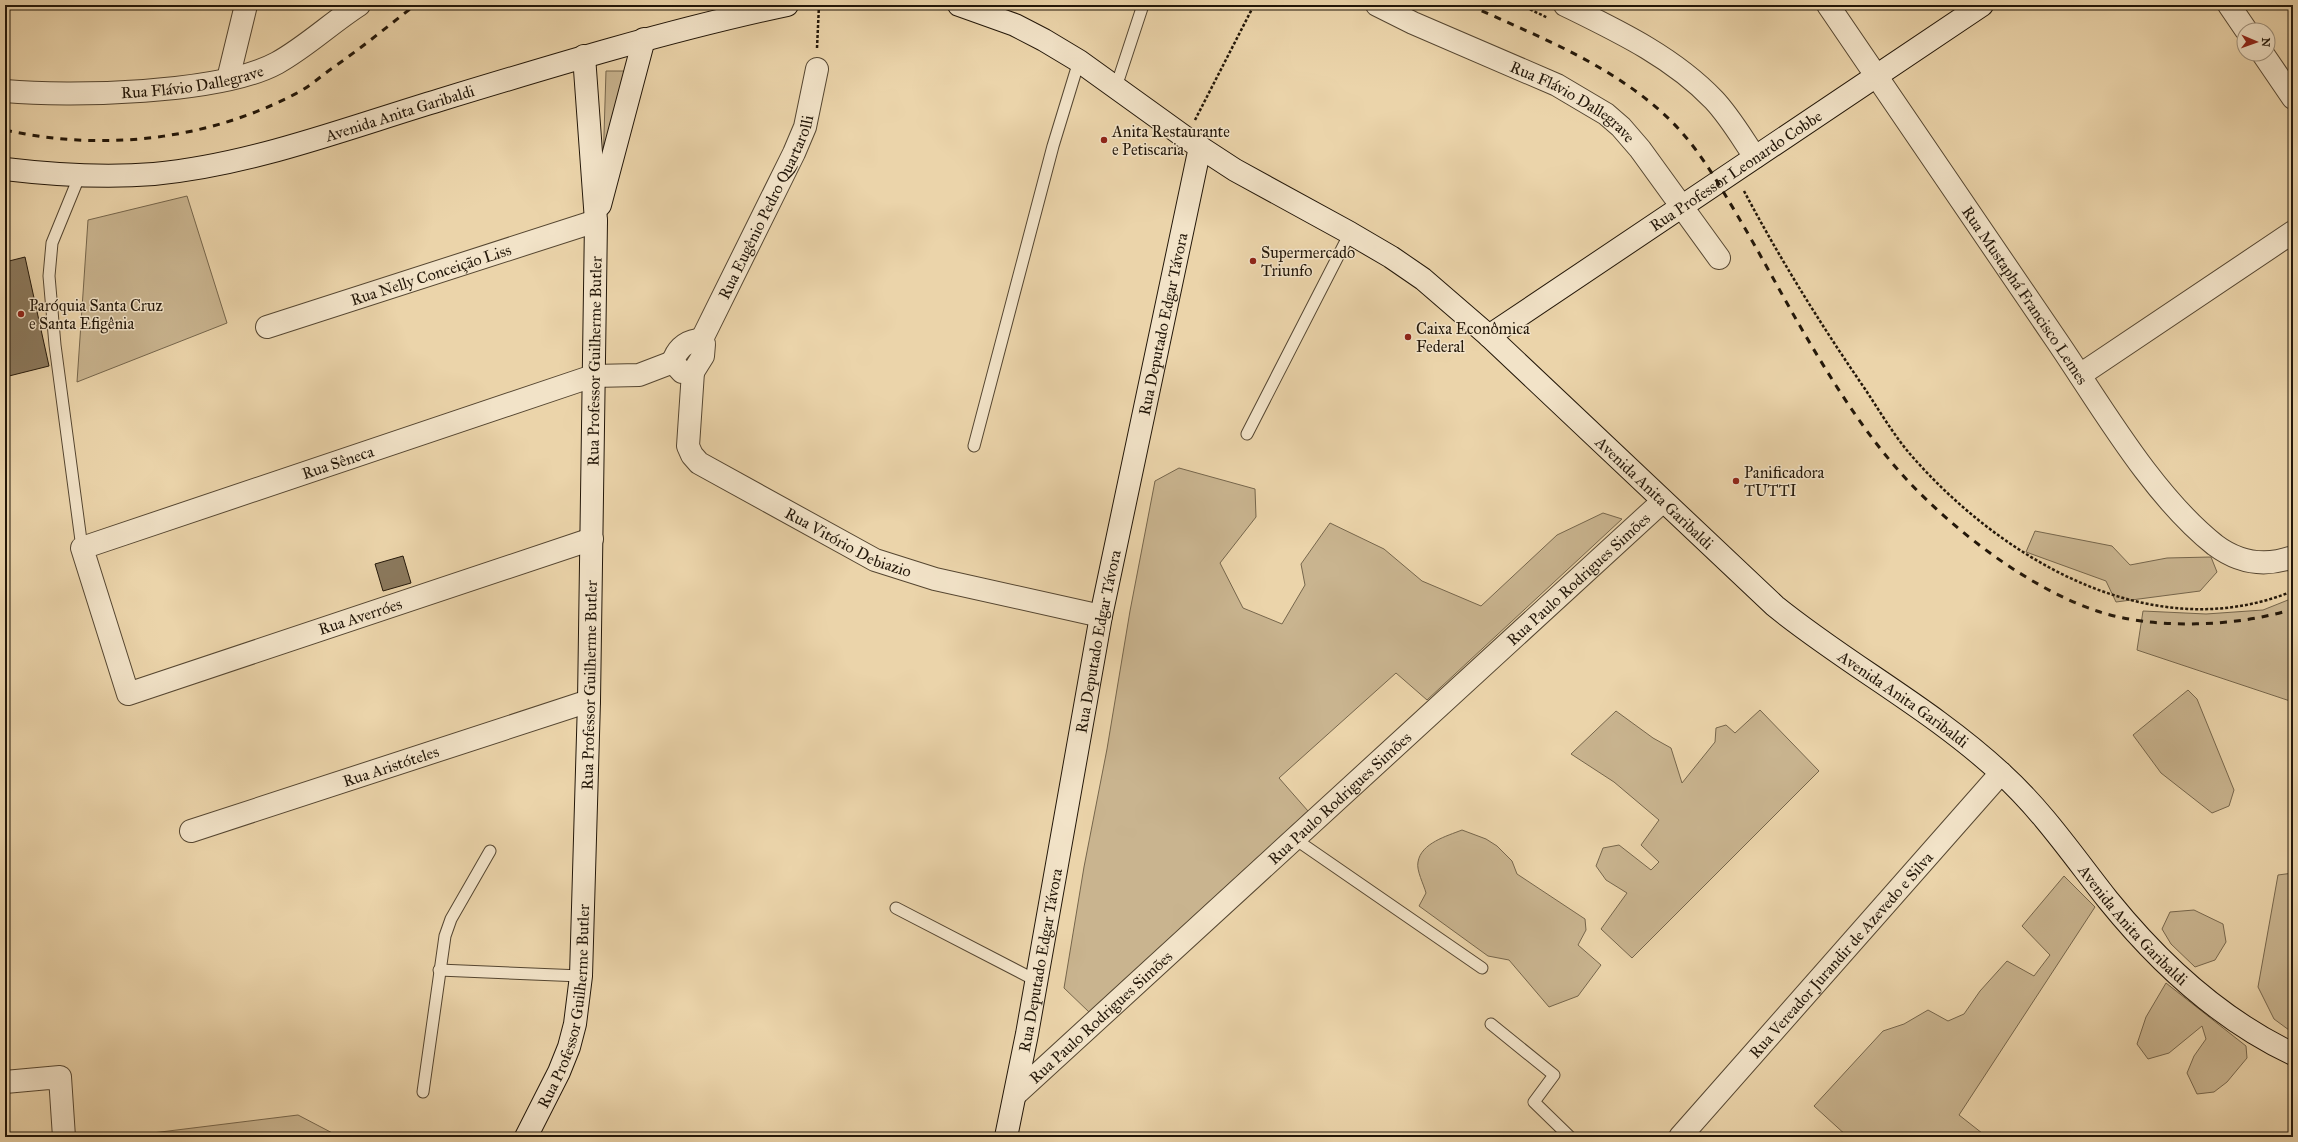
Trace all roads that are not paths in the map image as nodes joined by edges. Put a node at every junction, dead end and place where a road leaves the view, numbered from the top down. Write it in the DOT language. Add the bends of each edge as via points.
graph roads {
  1 [pos="246,5"];
  2 [pos="359,5"];
  3 [pos="787,5"];
  4 [pos="959,5"];
  5 [pos="1143,5"];
  6 [pos="1377,5"];
  7 [pos="1828,5"];
  8 [pos="1982,5"];
  9 [pos="2229,5"];
  10 [pos="730,11"];
  11 [pos="1560,13"];
  12 [pos="2241,22"];
  13 [pos="644,39"];
  14 [pos="584,56"];
  15 [pos="1079,61"];
  16 [pos="2268,62"];
  17 [pos="817,69"];
  18 [pos="1877,76"];
  19 [pos="228,79"];
  20 [pos="1116,87"];
  21 [pos="5,91"];
  22 [pos="2293,98"];
  23 [pos="1193,143"];
  24 [pos="1755,157"];
  25 [pos="5,169"];
  26 [pos="79,177"];
  27 [pos="1681,207"];
  28 [pos="596,222"];
  29 [pos="2293,232"];
  30 [pos="1350,233"];
  31 [pos="1719,258"];
  32 [pos="266,327"];
  33 [pos="1489,336"];
  34 [pos="701,341"];
  35 [pos="673,362"];
  36 [pos="693,372"];
  37 [pos="2080,374"];
  38 [pos="593,376"];
  39 [pos="1247,434"];
  40 [pos="974,446"];
  41 [pos="1663,501"];
  42 [pos="592,539"];
  43 [pos="82,548"];
  44 [pos="2293,557"];
  45 [pos="1101,616"];
  46 [pos="589,701"];
  47 [pos="2001,773"];
  48 [pos="191,831"];
  49 [pos="1295,839"];
  50 [pos="490,851"];
  51 [pos="896,908"];
  52 [pos="1482,968"];
  53 [pos="439,970"];
  54 [pos="581,976"];
  55 [pos="1037,981"];
  56 [pos="1491,1024"];
  57 [pos="2293,1054"];
  58 [pos="5,1082"];
  59 [pos="422,1092"];
  60 [pos="1015,1095"];
  61 [pos="64,1137"];
  62 [pos="526,1137"];
  63 [pos="1006,1137"];
  64 [pos="1570,1137"];
  65 [pos="1680,1137"];
  1 -- 19 [label="street"];
  2 -- 19 [label="street, Rua Flávio Dallegrave" via="277,63"];
  3 -- 10 [label="street, Avenida Anita Garibaldi"];
  4 -- 15 [label="street, Avenida Anita Garibaldi" via="1015,25"];
  5 -- 20 [label="lane"];
  6 -- 27 [label="street, Rua Flávio Dallegrave" via="1557,85 1606,114 1640,149"];
  7 -- 18 [label="street, Rua Mustaphá Francisco Lemes"];
  8 -- 18 [label="street, Rua Professor Leonardo Cobbe"];
  9 -- 12 [label="street"];
  10 -- 13 [label="street, Avenida Anita Garibaldi"];
  11 -- 24 [label="street" via="1632,39 1689,76 1714,100"];
  13 -- 14 [label="street, Avenida Anita Garibaldi"];
  13 -- 28 [label="street, Rua Professor Guilherme Butler"];
  14 -- 26 [label="street, Avenida Anita Garibaldi" via="236,161 155,174"];
  14 -- 28 [label="street, Rua Professor Guilherme Butler"];
  15 -- 20 [label="street, Avenida Anita Garibaldi"];
  15 -- 40 [label="lane" via="1053,146"];
  16 -- 22 [label="street"];
  17 -- 34 [label="street, Rua Eugênio Pedro Quartarolli" via="805,127 794,153"];
  18 -- 24 [label="street, Rua Professor Leonardo Cobbe"];
  18 -- 37 [label="street, Rua Mustaphá Francisco Lemes"];
  19 -- 21 [label="street, Rua Flávio Dallegrave" via="176,87 110,92"];
  20 -- 23 [label="street, Avenida Anita Garibaldi"];
  23 -- 30 [label="street, Avenida Anita Garibaldi" via="1264,187"];
  23 -- 45 [label="street, Rua Deputado Edgar Távora"];
  24 -- 27 [label="street, Rua Professor Leonardo Cobbe"];
  25 -- 26 [label="street, Avenida Anita Garibaldi"];
  26 -- 43 [label="lane" via="52,243 50,276 55,345"];
  27 -- 31 [label="street, Rua Flávio Dallegrave"];
  27 -- 33 [label="street, Rua Professor Leonardo Cobbe"];
  28 -- 32 [label="street, Rua Nelly Conceição Liss"];
  28 -- 38 [label="street, Rua Professor Guilherme Butler"];
  29 -- 37 [label="street"];
  30 -- 33 [label="street, Avenida Anita Garibaldi" via="1423,279"];
  30 -- 39 [label="lane"];
  33 -- 41 [label="street, Avenida Anita Garibaldi"];
  34 -- 35 [label="street" via="692,341 680,348"];
  34 -- 36 [label="street" via="705,350"];
  35 -- 36 [label="street" via="682,372"];
  35 -- 38 [label="street" via="639,375"];
  36 -- 45 [label="street, Rua Vitório Debiazio" via="688,446 700,464 850,547 883,562 935,579"];
  37 -- 44 [label="street, Rua Mustaphá Francisco Lemes" via="2165,494 2216,545 2248,562 2266,563"];
  38 -- 42 [label="street, Rua Professor Guilherme Butler"];
  38 -- 43 [label="street, Rua Sêneca"];
  41 -- 47 [label="street, Avenida Anita Garibaldi" via="1775,606 1936,720"];
  41 -- 49 [label="street, Rua Paulo Rodrigues Simões"];
  42 -- 43 [label="street, Rua Averróes" via="128,694"];
  42 -- 46 [label="street, Rua Professor Guilherme Butler"];
  45 -- 55 [label="street, Rua Deputado Edgar Távora"];
  46 -- 48 [label="street, Rua Aristóteles"];
  46 -- 54 [label="street, Rua Professor Guilherme Butler"];
  47 -- 57 [label="street, Avenida Anita Garibaldi" via="2039,812 2132,928 2162,961 2218,1009"];
  47 -- 65 [label="street, Rua Vereador Jurandir de Azevedo e Silva"];
  49 -- 52 [label="lane"];
  49 -- 60 [label="street, Rua Paulo Rodrigues Simões"];
  50 -- 53 [label="lane" via="451,919"];
  51 -- 55 [label="lane"];
  53 -- 54 [label="lane"];
  53 -- 59 [label="lane"];
  54 -- 62 [label="street, Rua Professor Guilherme Butler" via="576,1024 569,1047"];
  55 -- 60 [label="street, Rua Deputado Edgar Távora"];
  56 -- 64 [label="lane" via="1554,1075 1534,1102"];
  58 -- 61 [label="street" via="60,1077"];
  60 -- 63 [label="street, Rua Deputado Edgar Távora"];
}
